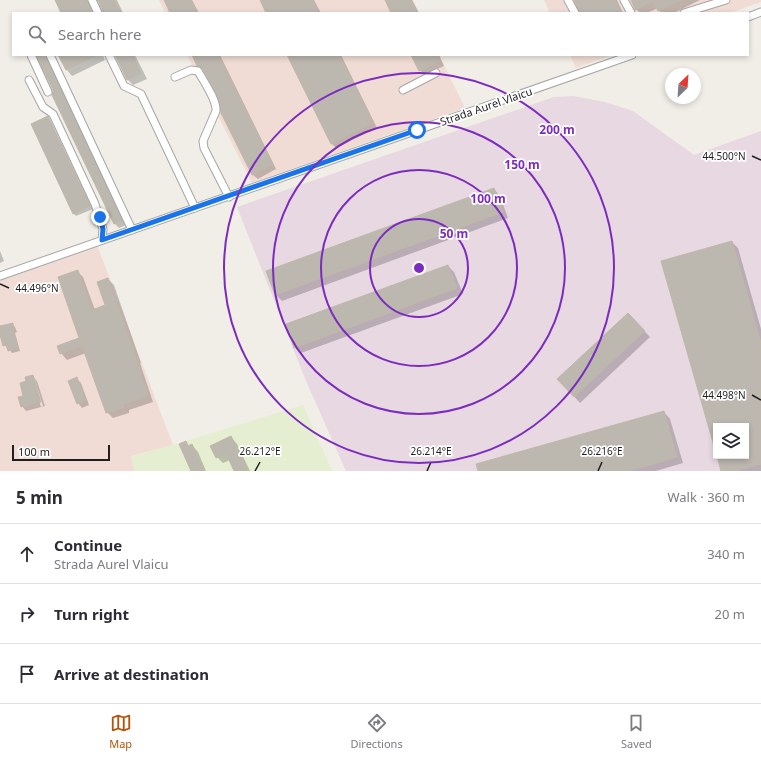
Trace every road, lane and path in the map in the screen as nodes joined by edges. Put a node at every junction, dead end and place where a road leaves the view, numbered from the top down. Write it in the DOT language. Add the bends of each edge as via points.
graph roads {
  1 [pos="92,0"];
  2 [pos="568,0"];
  3 [pos="624,0"];
  4 [pos="722,1"];
  5 [pos="707,3"];
  6 [pos="98,12"];
  7 [pos="574,12"];
  8 [pos="630,12"];
  9 [pos="686,12"];
  10 [pos="761,12"];
  11 [pos="749,17"];
  12 [pos="31,56"];
  13 [pos="50,56"];
  14 [pos="109,56"];
  15 [pos="629,56"];
  16 [pos="436,73"];
  17 [pos="175,77"];
  18 [pos="29,80"];
  19 [pos="403,90"];
  20 [pos="48,92"];
  21 [pos="228,197"];
  22 [pos="196,208"];
  23 [pos="132,230"];
  24 [pos="102,240"];
  25 [pos="0,276"];
  1 -- 6 [label="street"];
  2 -- 7 [label="street"];
  3 -- 8 [label="street"];
  4 -- 5 [label="street"];
  5 -- 9 [label="street"];
  10 -- 11 [label="street"];
  12 -- 20 [label="street"];
  13 -- 23 [label="street"];
  14 -- 22 [label="street" via="124,86 141,94"];
  15 -- 21 [label="street, Strada Aurel Vlaicu"];
  16 -- 19 [label="street"];
  17 -- 21 [label="street" via="191,70 198,71 213,99 216,111 204,141 204,148"];
  18 -- 24 [label="street" via="43,107 52,114 95,204 102,223"];
  21 -- 22 [label="street, Strada Aurel Vlaicu"];
  22 -- 23 [label="street, Strada Aurel Vlaicu"];
  23 -- 24 [label="street, Strada Aurel Vlaicu"];
  24 -- 25 [label="street, Strada Aurel Vlaicu"];
}
